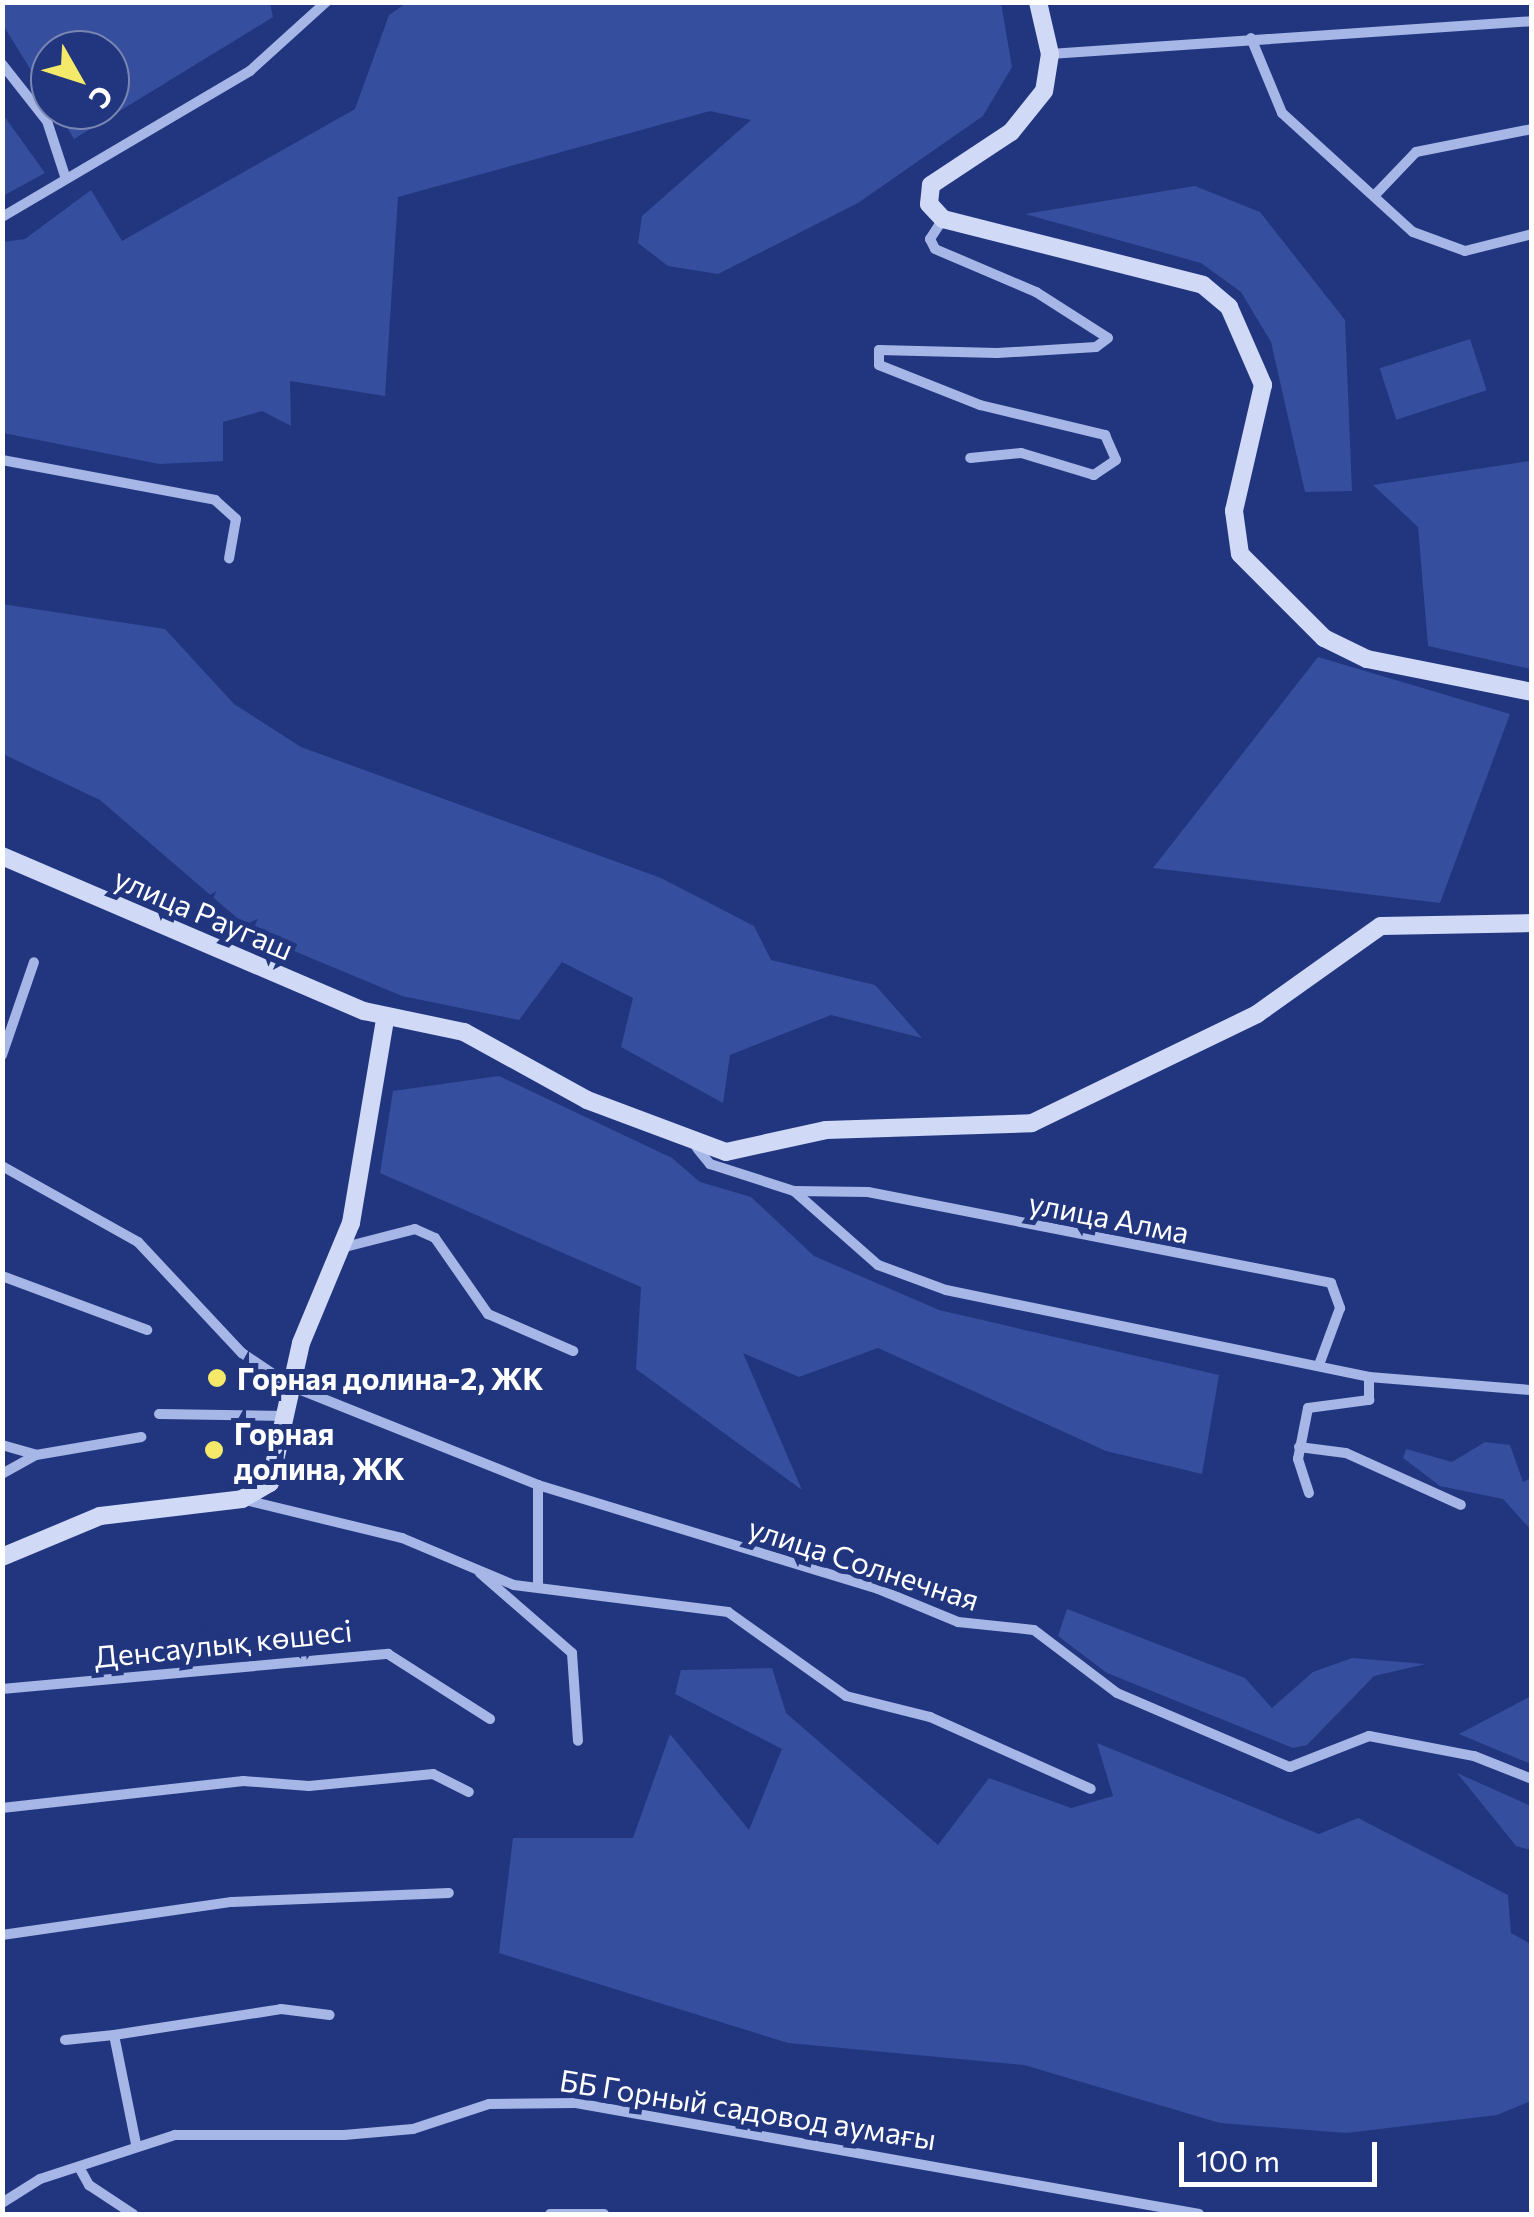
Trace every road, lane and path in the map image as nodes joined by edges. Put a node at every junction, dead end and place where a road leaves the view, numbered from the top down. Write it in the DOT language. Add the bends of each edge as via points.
graph roads {
  1 [pos="326,2"];
  2 [pos="1038,2"];
  3 [pos="1532,21"];
  4 [pos="1251,38"];
  5 [pos="1050,54"];
  6 [pos="2,64"];
  7 [pos="1532,129"];
  8 [pos="65,176"];
  9 [pos="1374,196"];
  10 [pos="2,217"];
  11 [pos="943,219"];
  12 [pos="1532,234"];
  13 [pos="970,458"];
  14 [pos="2,460"];
  15 [pos="230,558"];
  16 [pos="1532,692"];
  17 [pos="2,856"];
  18 [pos="1532,924"];
  19 [pos="34,962"];
  20 [pos="385,1019"];
  21 [pos="2,1055"];
  22 [pos="697,1148"];
  23 [pos="2,1166"];
  24 [pos="794,1190"];
  25 [pos="344,1247"];
  26 [pos="2,1276"];
  27 [pos="147,1330"];
  28 [pos="574,1351"];
  29 [pos="1320,1362"];
  30 [pos="1369,1377"];
  31 [pos="291,1386"];
  32 [pos="1532,1390"];
  33 [pos="159,1414"];
  34 [pos="287,1416"];
  35 [pos="141,1437"];
  36 [pos="2,1445"];
  37 [pos="1299,1448"];
  38 [pos="36,1455"];
  39 [pos="2,1474"];
  40 [pos="538,1485"];
  41 [pos="1309,1492"];
  42 [pos="242,1500"];
  43 [pos="1460,1505"];
  44 [pos="2,1557"];
  45 [pos="476,1569"];
  46 [pos="538,1586"];
  47 [pos="2,1689"];
  48 [pos="490,1719"];
  49 [pos="578,1740"];
  50 [pos="1532,1779"];
  51 [pos="1091,1790"];
  52 [pos="469,1792"];
  53 [pos="2,1808"];
  54 [pos="449,1893"];
  55 [pos="2,1935"];
  56 [pos="330,2015"];
  57 [pos="114,2035"];
  58 [pos="65,2040"];
  59 [pos="136,2144"];
  60 [pos="80,2167"];
  61 [pos="2,2202"];
  62 [pos="133,2214"];
  63 [pos="550,2214"];
  64 [pos="604,2214"];
  65 [pos="1199,2214"];
  1 -- 8 [label="street" via="250,71"];
  2 -- 5 [label="street"];
  3 -- 4 [label="street"];
  4 -- 5 [label="street"];
  4 -- 9 [label="street" via="1282,113"];
  5 -- 11 [label="street" via="1044,91 1011,132 931,185 929,204"];
  6 -- 8 [label="street" via="48,121"];
  7 -- 9 [label="street" via="1416,152"];
  8 -- 10 [label="street"];
  9 -- 12 [label="street" via="1435,248 1465,251"];
  11 -- 13 [label="street" via="930,239 935,249 1036,292 1108,338 1096,347 997,353 880,350 879,365 980,405 1104,435 1116,460 1094,476 1021,453"];
  11 -- 16 [label="street" via="1203,286 1228,307 1264,385 1234,511 1240,554 1324,638 1366,659"];
  14 -- 15 [label="street" via="216,500 236,520"];
  17 -- 20 [label="street, улица Раугаш"];
  18 -- 22 [label="street" via="1381,926 1257,1014 1032,1123 826,1130 726,1152"];
  19 -- 21 [label="street"];
  20 -- 22 [label="street, улица Раугаш" via="464,1032"];
  20 -- 25 [label="street"];
  22 -- 24 [label="street" via="710,1164"];
  23 -- 31 [label="street, улица Солнечная" via="138,1242 242,1353"];
  24 -- 29 [label="street" via="878,1265 946,1290 1172,1341"];
  24 -- 29 [label="street, улица Алма" via="868,1192 1331,1283 1340,1308"];
  25 -- 28 [label="street" via="415,1229 436,1238 488,1314"];
  25 -- 31 [label="street"];
  26 -- 27 [label="street"];
  29 -- 30 [label="street"];
  30 -- 32 [label="street"];
  30 -- 37 [label="street" via="1369,1400 1308,1408"];
  31 -- 34 [label="street"];
  31 -- 40 [label="street, улица Солнечная"];
  33 -- 34 [label="street"];
  34 -- 42 [label="street" via="270,1484"];
  35 -- 38 [label="street"];
  36 -- 38 [label="street"];
  37 -- 41 [label="street"];
  37 -- 43 [label="street" via="1366,1460"];
  38 -- 39 [label="street"];
  40 -- 46 [label="street"];
  40 -- 50 [label="street, улица Солнечная" via="878,1589 958,1622 1034,1630 1117,1694 1290,1768 1369,1736 1474,1756"];
  42 -- 44 [label="street" via="100,1516"];
  42 -- 45 [label="street" via="402,1538"];
  45 -- 46 [label="street"];
  45 -- 49 [label="street" via="572,1653"];
  46 -- 51 [label="street" via="728,1612 846,1696 930,1716"];
  47 -- 48 [label="street, Денсаулық көшесі" via="388,1654"];
  52 -- 53 [label="street" via="433,1774 309,1786 243,1781"];
  54 -- 55 [label="street" via="232,1902"];
  56 -- 57 [label="street" via="281,2009"];
  57 -- 58 [label="street"];
  57 -- 59 [label="street"];
  59 -- 60 [label="street, ББ Горный садовод аумағы"];
  59 -- 65 [label="street, ББ Горный садовод аумағы" via="413,2129 489,2104 576,2102"];
  60 -- 61 [label="street, ББ Горный садовод аумағы"];
  60 -- 62 [label="street" via="89,2185"];
  63 -- 64 [label="street"];
}
